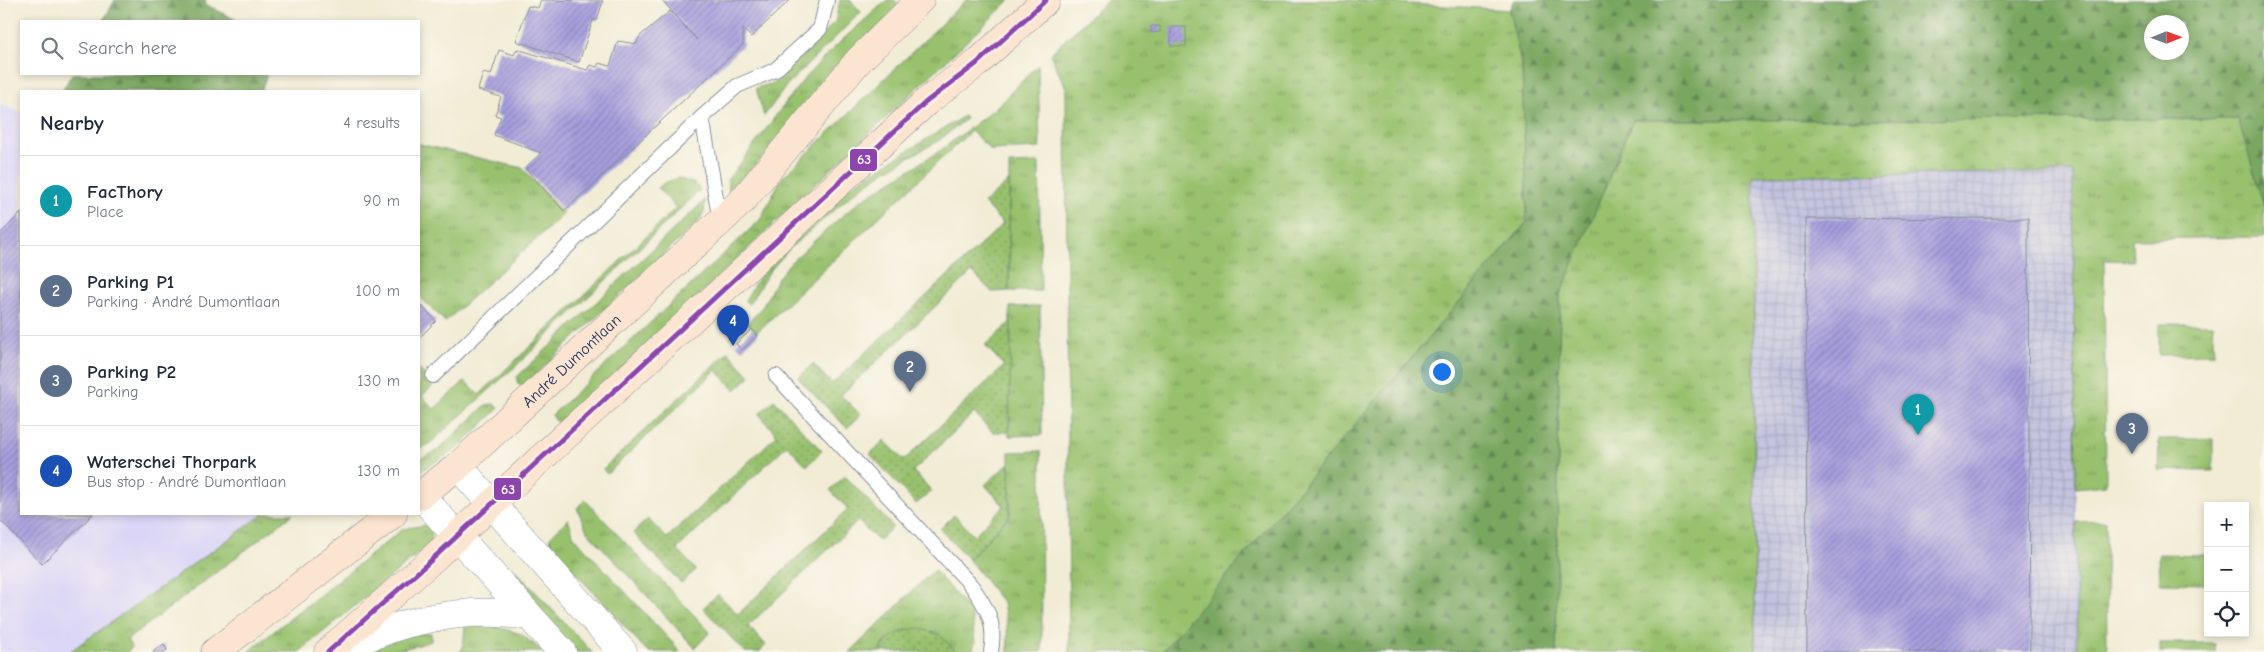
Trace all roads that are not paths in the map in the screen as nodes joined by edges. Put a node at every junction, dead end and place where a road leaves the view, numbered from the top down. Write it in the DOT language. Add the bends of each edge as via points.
graph roads {
  1 [pos="827,0"];
  2 [pos="920,0"];
  3 [pos="1046,0"];
  4 [pos="702,118"];
  5 [pos="720,221"];
  6 [pos="433,376"];
  7 [pos="776,376"];
  8 [pos="458,466"];
  9 [pos="420,494"];
  10 [pos="420,496"];
  11 [pos="490,504"];
  12 [pos="392,515"];
  13 [pos="457,536"];
  14 [pos="529,616"];
  15 [pos="215,652"];
  16 [pos="328,652"];
  17 [pos="339,652"];
  18 [pos="562,652"];
  19 [pos="624,652"];
  20 [pos="991,652"];
  1 -- 4 [label="lane" via="820,29 775,70 738,86"];
  2 -- 5 [label="main road, André Dumontlaan" via="859,60 742,202"];
  3 -- 11 [label="main road" via="976,64 926,102"];
  4 -- 5 [label="lane"];
  4 -- 6 [label="lane"];
  5 -- 8 [label="main road, André Dumontlaan"];
  7 -- 20 [label="lane" via="972,585 989,611 994,635"];
  8 -- 9 [label="main road, André Dumontlaan"];
  8 -- 11 [label="street"];
  10 -- 13 [label="street"];
  11 -- 13 [label="main road"];
  11 -- 19 [label="street"];
  12 -- 15 [label="main road"];
  13 -- 14 [label="street"];
  13 -- 16 [label="main road"];
  14 -- 17 [label="street" via="504,612 453,615 407,623 362,638"];
  14 -- 18 [label="street"];
}
